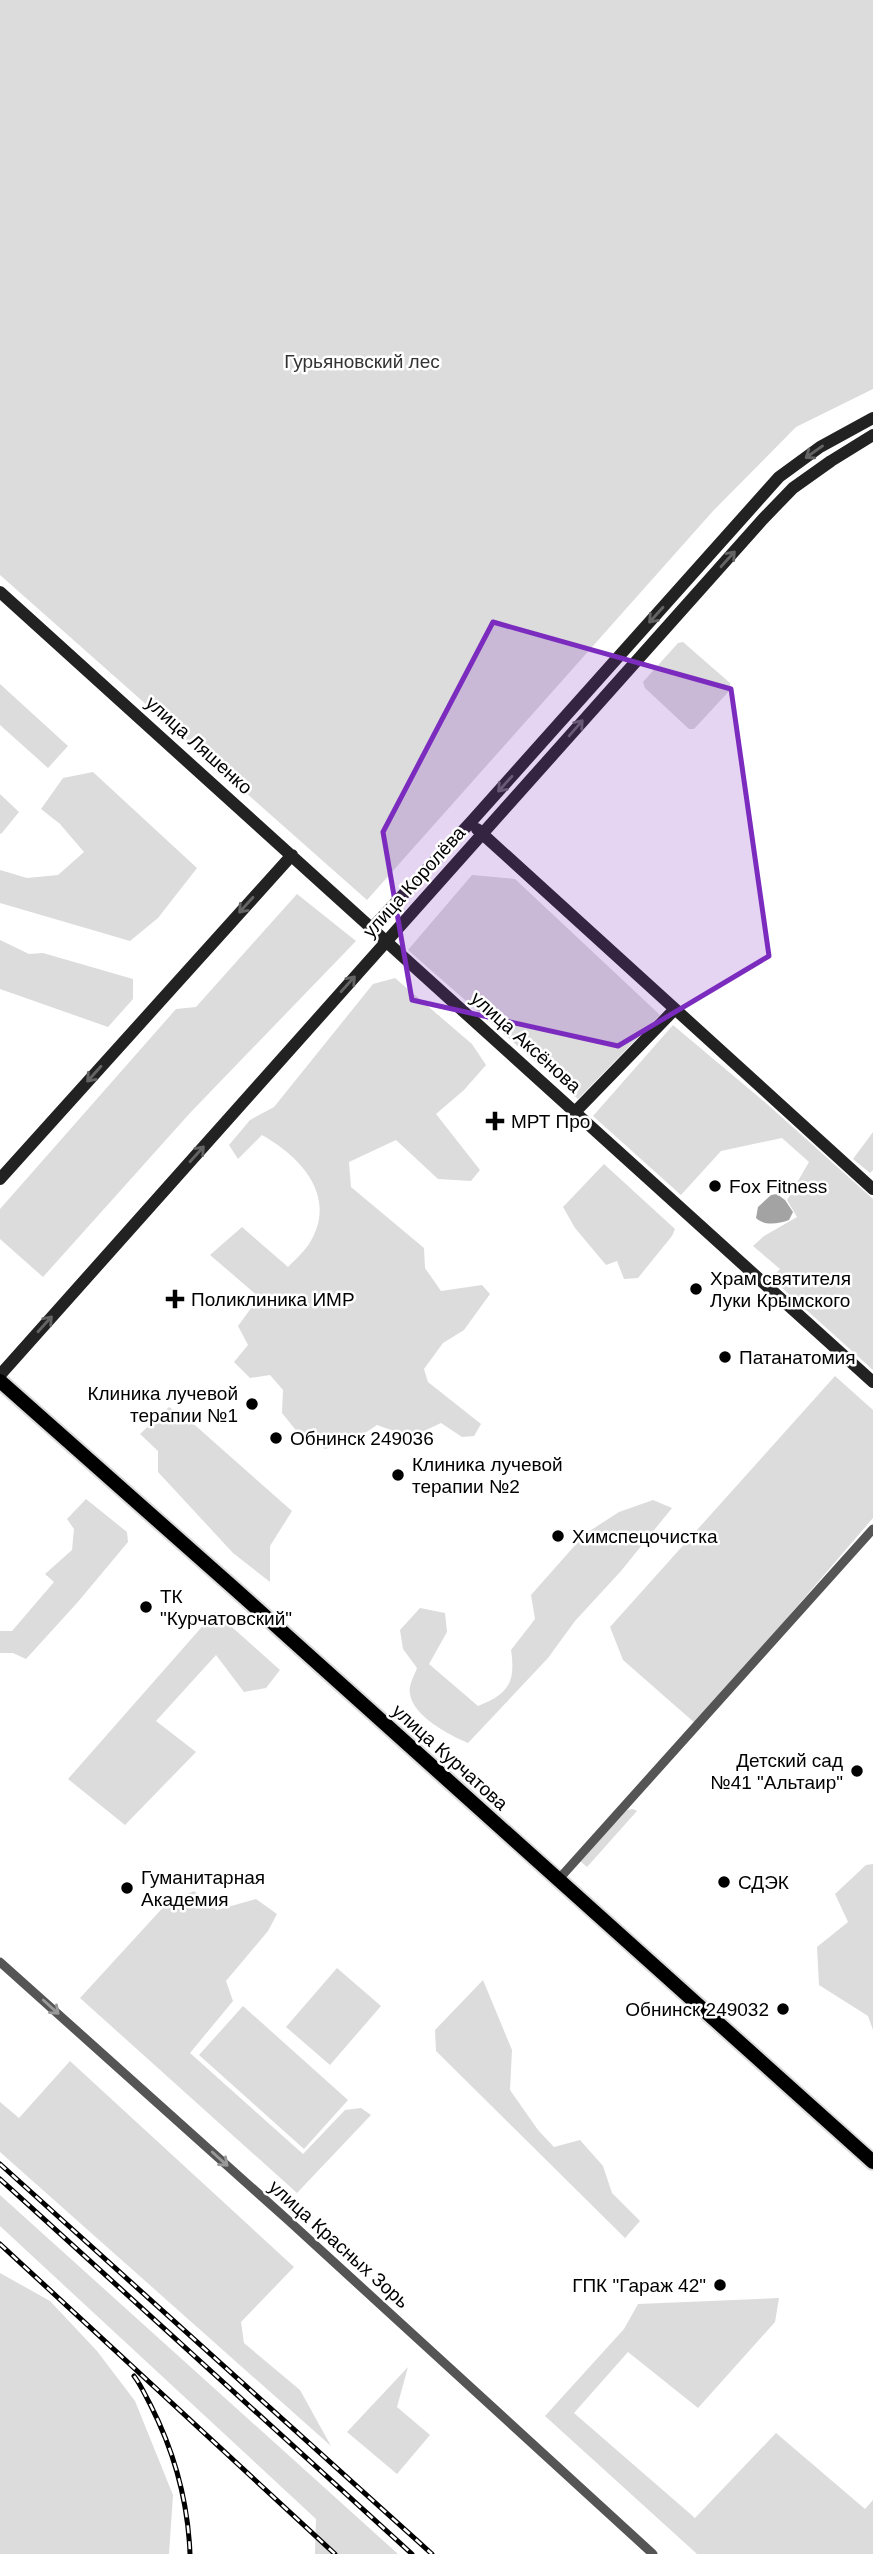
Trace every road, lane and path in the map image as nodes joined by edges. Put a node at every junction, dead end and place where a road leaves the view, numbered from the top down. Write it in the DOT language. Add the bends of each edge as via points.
graph roads {
  1 [pos="873,418"];
  2 [pos="873,435"];
  3 [pos="0,592"];
  4 [pos="470,823"];
  5 [pos="483,835"];
  6 [pos="292,855"];
  7 [pos="372,928"];
  8 [pos="387,941"];
  9 [pos="675,1009"];
  10 [pos="575,1112"];
  11 [pos="0,1179"];
  12 [pos="873,1189"];
  13 [pos="0,1375"];
  14 [pos="0,1381"];
  15 [pos="873,1382"];
  16 [pos="873,1529"];
  17 [pos="558,1880"];
  18 [pos="0,1962"];
  19 [pos="873,2162"];
  20 [pos="653,2554"];
  1 -- 4 [label="main road, улица Королёва, one-way" via="820,447 779,477"];
  5 -- 2 [label="main road, улица Королёва, one-way" via="793,488"];
  3 -- 6 [label="main road, улица Ляшенко"];
  4 -- 5 [label="main road"];
  4 -- 7 [label="main road, улица Королёва"];
  5 -- 8 [label="main road, улица Королёва"];
  5 -- 9 [label="main road"];
  6 -- 7 [label="main road, улица Ляшенко"];
  6 -- 11 [label="main road, one-way"];
  7 -- 8 [label="main road, улица Аксёнова"];
  8 -- 10 [label="main road, улица Аксёнова"];
  13 -- 8 [label="main road, улица Королёва, one-way"];
  9 -- 10 [label="main road"];
  9 -- 12 [label="main road"];
  10 -- 15 [label="main road, улица Аксёнова"];
  14 -- 17 [label="main road, улица Курчатова"];
  16 -- 17 [label="street"];
  17 -- 19 [label="main road, улица Курчатова"];
  18 -- 20 [label="street, улица Красных Зорь, one-way"];
}
